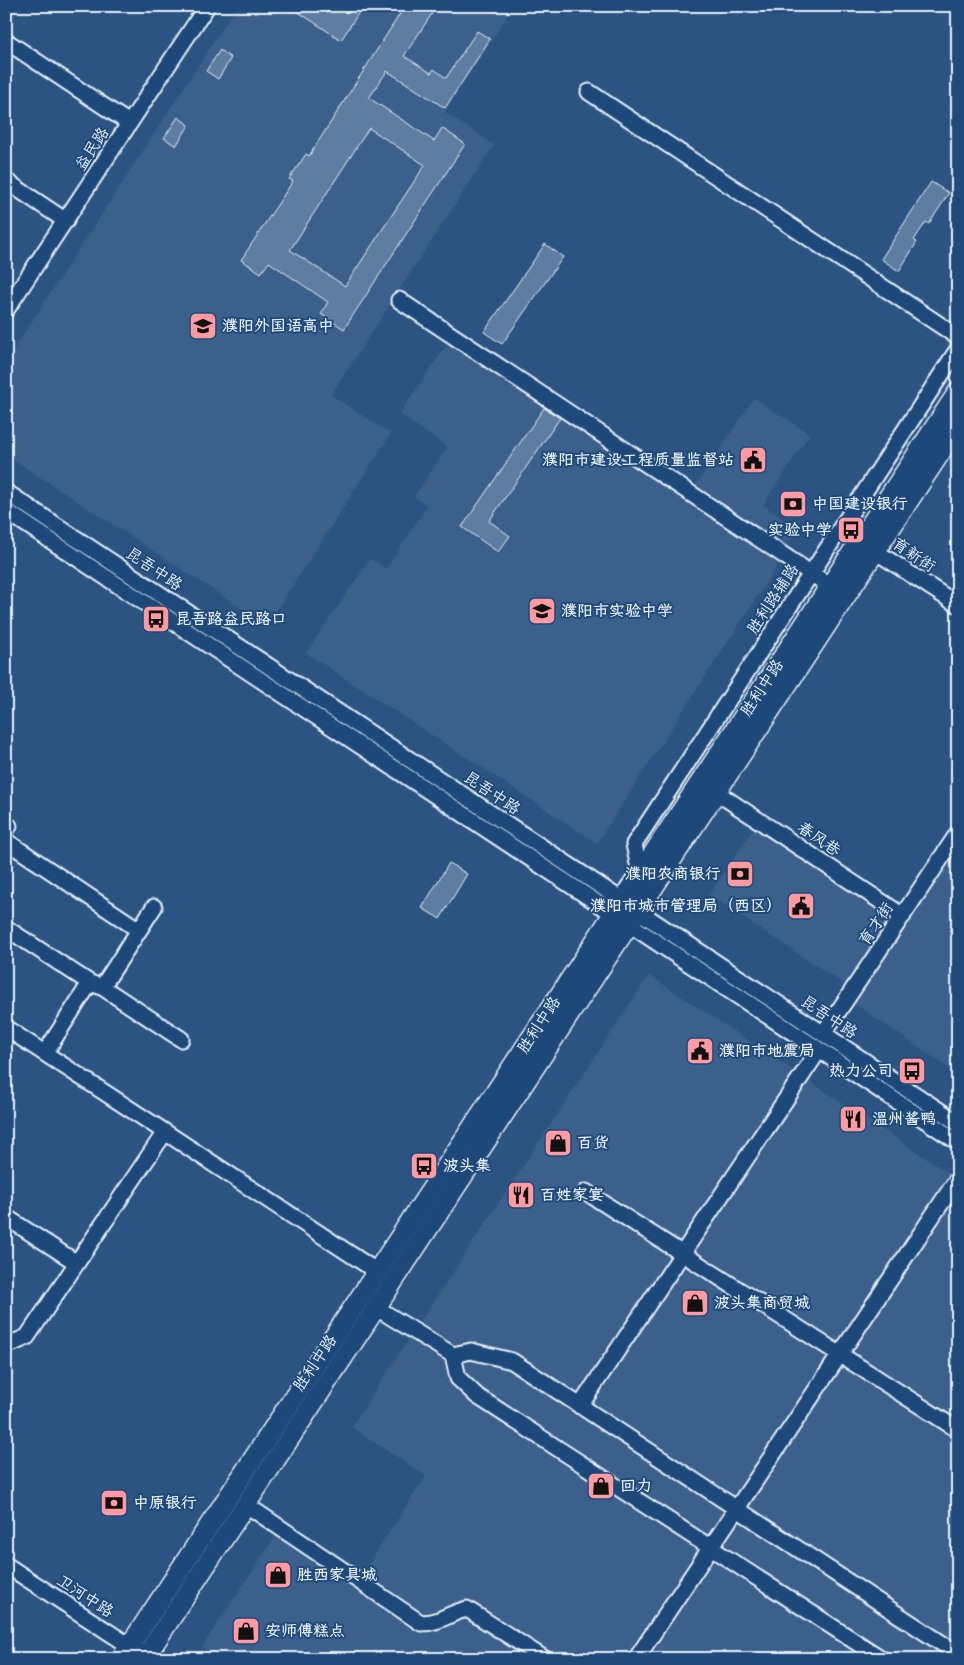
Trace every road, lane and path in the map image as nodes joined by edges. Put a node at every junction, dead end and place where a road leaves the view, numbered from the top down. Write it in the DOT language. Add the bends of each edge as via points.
graph roads {
  1 [pos="207,6"];
  2 [pos="6,41"];
  3 [pos="589,92"];
  4 [pos="129,123"];
  5 [pos="6,180"];
  6 [pos="66,221"];
  7 [pos="399,300"];
  8 [pos="6,310"];
  9 [pos="958,337"];
  10 [pos="958,348"];
  11 [pos="958,392"];
  12 [pos="958,426"];
  13 [pos="6,492"];
  14 [pos="6,511"];
  15 [pos="876,551"];
  16 [pos="811,574"];
  17 [pos="830,586"];
  18 [pos="958,605"];
  19 [pos="716,792"];
  20 [pos="958,834"];
  21 [pos="6,841"];
  22 [pos="640,874"];
  23 [pos="154,907"];
  24 [pos="625,912"];
  25 [pos="902,916"];
  26 [pos="6,928"];
  27 [pos="139,930"];
  28 [pos="96,985"];
  29 [pos="6,1028"];
  30 [pos="824,1034"];
  31 [pos="181,1040"];
  32 [pos="819,1050"];
  33 [pos="45,1053"];
  34 [pos="958,1123"];
  35 [pos="165,1132"];
  36 [pos="958,1142"];
  37 [pos="958,1178"];
  38 [pos="586,1192"];
  39 [pos="6,1216"];
  40 [pos="682,1254"];
  41 [pos="77,1263"];
  42 [pos="376,1271"];
  43 [pos="375,1307"];
  44 [pos="6,1346"];
  45 [pos="840,1354"];
  46 [pos="453,1356"];
  47 [pos="580,1406"];
  48 [pos="958,1430"];
  49 [pos="245,1504"];
  50 [pos="737,1508"];
  51 [pos="710,1548"];
  52 [pos="6,1565"];
  53 [pos="125,1652"];
  54 [pos="958,1654"];
  55 [pos="148,1658"];
  56 [pos="545,1659"];
  57 [pos="636,1659"];
  58 [pos="882,1659"];
  1 -- 4 [label="street, 益民路"];
  2 -- 4 [label="street"];
  3 -- 9 [label="street"];
  4 -- 6 [label="street, 益民路"];
  5 -- 6 [label="street"];
  6 -- 8 [label="street, 益民路"];
  7 -- 16 [label="street"];
  10 -- 16 [label="street, 胜利路辅路"];
  11 -- 17 [label="main road, 胜利中路"];
  12 -- 15 [label="main road, 胜利中路"];
  13 -- 24 [label="street, 昆吾中路"];
  14 -- 24 [label="street, 昆吾中路"];
  15 -- 18 [label="street, 育新街"];
  15 -- 19 [label="main road, 胜利中路"];
  16 -- 17 [label="street"];
  16 -- 22 [label="street, 胜利路辅路" via="634,844"];
  17 -- 22 [label="main road, 胜利中路"];
  19 -- 24 [label="main road, 胜利中路"];
  19 -- 25 [label="street, 春风巷"];
  20 -- 25 [label="street, 育才街"];
  21 -- 27 [label="street"];
  22 -- 24 [label="main road, 胜利中路"];
  23 -- 27 [label="street"];
  24 -- 30 [label="street, 昆吾中路"];
  24 -- 32 [label="street, 昆吾中路"];
  24 -- 42 [label="main road, 胜利中路"];
  24 -- 43 [label="main road, 胜利中路"];
  25 -- 30 [label="street, 育才街"];
  26 -- 28 [label="street"];
  27 -- 28 [label="street"];
  28 -- 31 [label="street"];
  28 -- 33 [label="street"];
  29 -- 33 [label="street"];
  30 -- 34 [label="street, 昆吾中路"];
  32 -- 36 [label="street, 昆吾中路"];
  32 -- 40 [label="street"];
  33 -- 35 [label="street"];
  35 -- 41 [label="street"];
  35 -- 42 [label="street"];
  37 -- 45 [label="street"];
  38 -- 40 [label="street"];
  39 -- 41 [label="street"];
  40 -- 45 [label="street"];
  40 -- 47 [label="street"];
  41 -- 44 [label="street" via="26,1337"];
  42 -- 53 [label="main road, 胜利中路"];
  43 -- 46 [label="street"];
  43 -- 49 [label="main road, 胜利中路"];
  45 -- 48 [label="street"];
  45 -- 50 [label="street"];
  46 -- 47 [label="street" via="471,1351 512,1361"];
  46 -- 51 [label="street" via="458,1378 477,1396"];
  47 -- 50 [label="street"];
  49 -- 55 [label="main road, 胜利中路"];
  49 -- 56 [label="street" via="421,1623 436,1623 451,1613 467,1609"];
  50 -- 51 [label="street"];
  50 -- 54 [label="street"];
  51 -- 57 [label="street"];
  51 -- 58 [label="street"];
  52 -- 53 [label="street, 卫河中路"];
  53 -- 55 [label="street, 卫河中路"];
}
